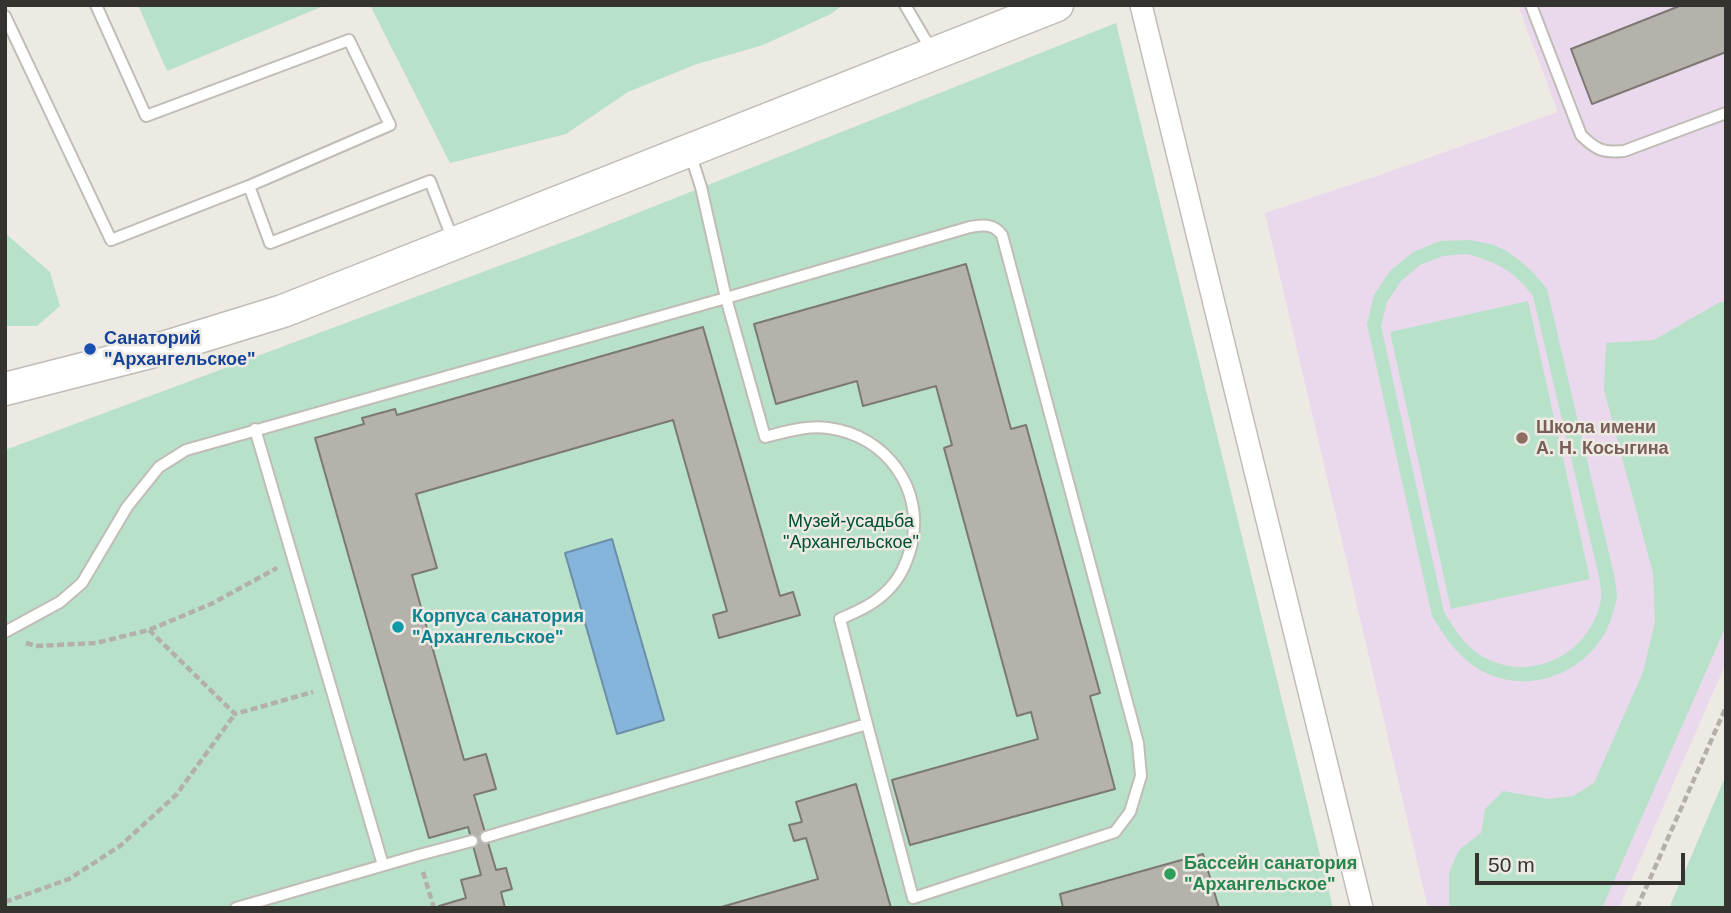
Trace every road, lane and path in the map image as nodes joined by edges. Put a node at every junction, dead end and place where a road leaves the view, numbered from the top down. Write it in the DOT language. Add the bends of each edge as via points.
graph roads {
  1 [pos="96,5"];
  2 [pos="905,5"];
  3 [pos="1056,5"];
  4 [pos="1141,5"];
  5 [pos="1531,5"];
  6 [pos="5,16"];
  7 [pos="933,53"];
  8 [pos="1726,113"];
  9 [pos="689,150"];
  10 [pos="249,187"];
  11 [pos="454,243"];
  12 [pos="726,298"];
  13 [pos="5,389"];
  14 [pos="256,429"];
  15 [pos="293,559"];
  16 [pos="149,630"];
  17 [pos="5,632"];
  18 [pos="16,640"];
  19 [pos="331,687"];
  20 [pos="1726,707"];
  21 [pos="235,714"];
  22 [pos="867,724"];
  23 [pos="486,837"];
  24 [pos="472,841"];
  25 [pos="419,855"];
  26 [pos="383,865"];
  27 [pos="5,902"];
  28 [pos="236,908"];
  29 [pos="433,908"];
  30 [pos="1362,908"];
  31 [pos="1637,908"];
  1 -- 10 [label="lane" via="146,116 349,40 390,125"];
  2 -- 7 [label="lane"];
  3 -- 7 [label="street"];
  4 -- 30 [label="street"];
  5 -- 8 [label="lane" via="1581,135 1606,153 1624,151"];
  6 -- 10 [label="lane" via="111,240"];
  7 -- 9 [label="street"];
  9 -- 11 [label="street"];
  9 -- 12 [label="lane"];
  10 -- 11 [label="lane" via="270,243 430,181"];
  11 -- 13 [label="street" via="283,312"];
  12 -- 14 [label="lane"];
  12 -- 22 [label="lane" via="765,437 826,428 856,435 881,450 901,474 912,502 915,532 907,562 891,588 868,607 840,619"];
  12 -- 22 [label="lane" via="970,227 985,225 1002,235 1138,743 1141,776 1130,812 1115,832 914,898"];
  14 -- 15 [label="lane"];
  14 -- 17 [label="lane" via="186,450 159,467 127,508 82,583 60,602"];
  15 -- 16 [label="path" via="211,604"];
  15 -- 19 [label="lane"];
  16 -- 18 [label="path" via="96,643 36,646"];
  16 -- 21 [label="path"];
  19 -- 21 [label="path"];
  19 -- 26 [label="lane"];
  20 -- 31 [label="path"];
  21 -- 27 [label="path" via="176,795 120,846 69,879"];
  22 -- 23 [label="lane"];
  24 -- 25 [label="lane"];
  25 -- 26 [label="lane"];
  25 -- 29 [label="path"];
  26 -- 28 [label="lane"];
}
